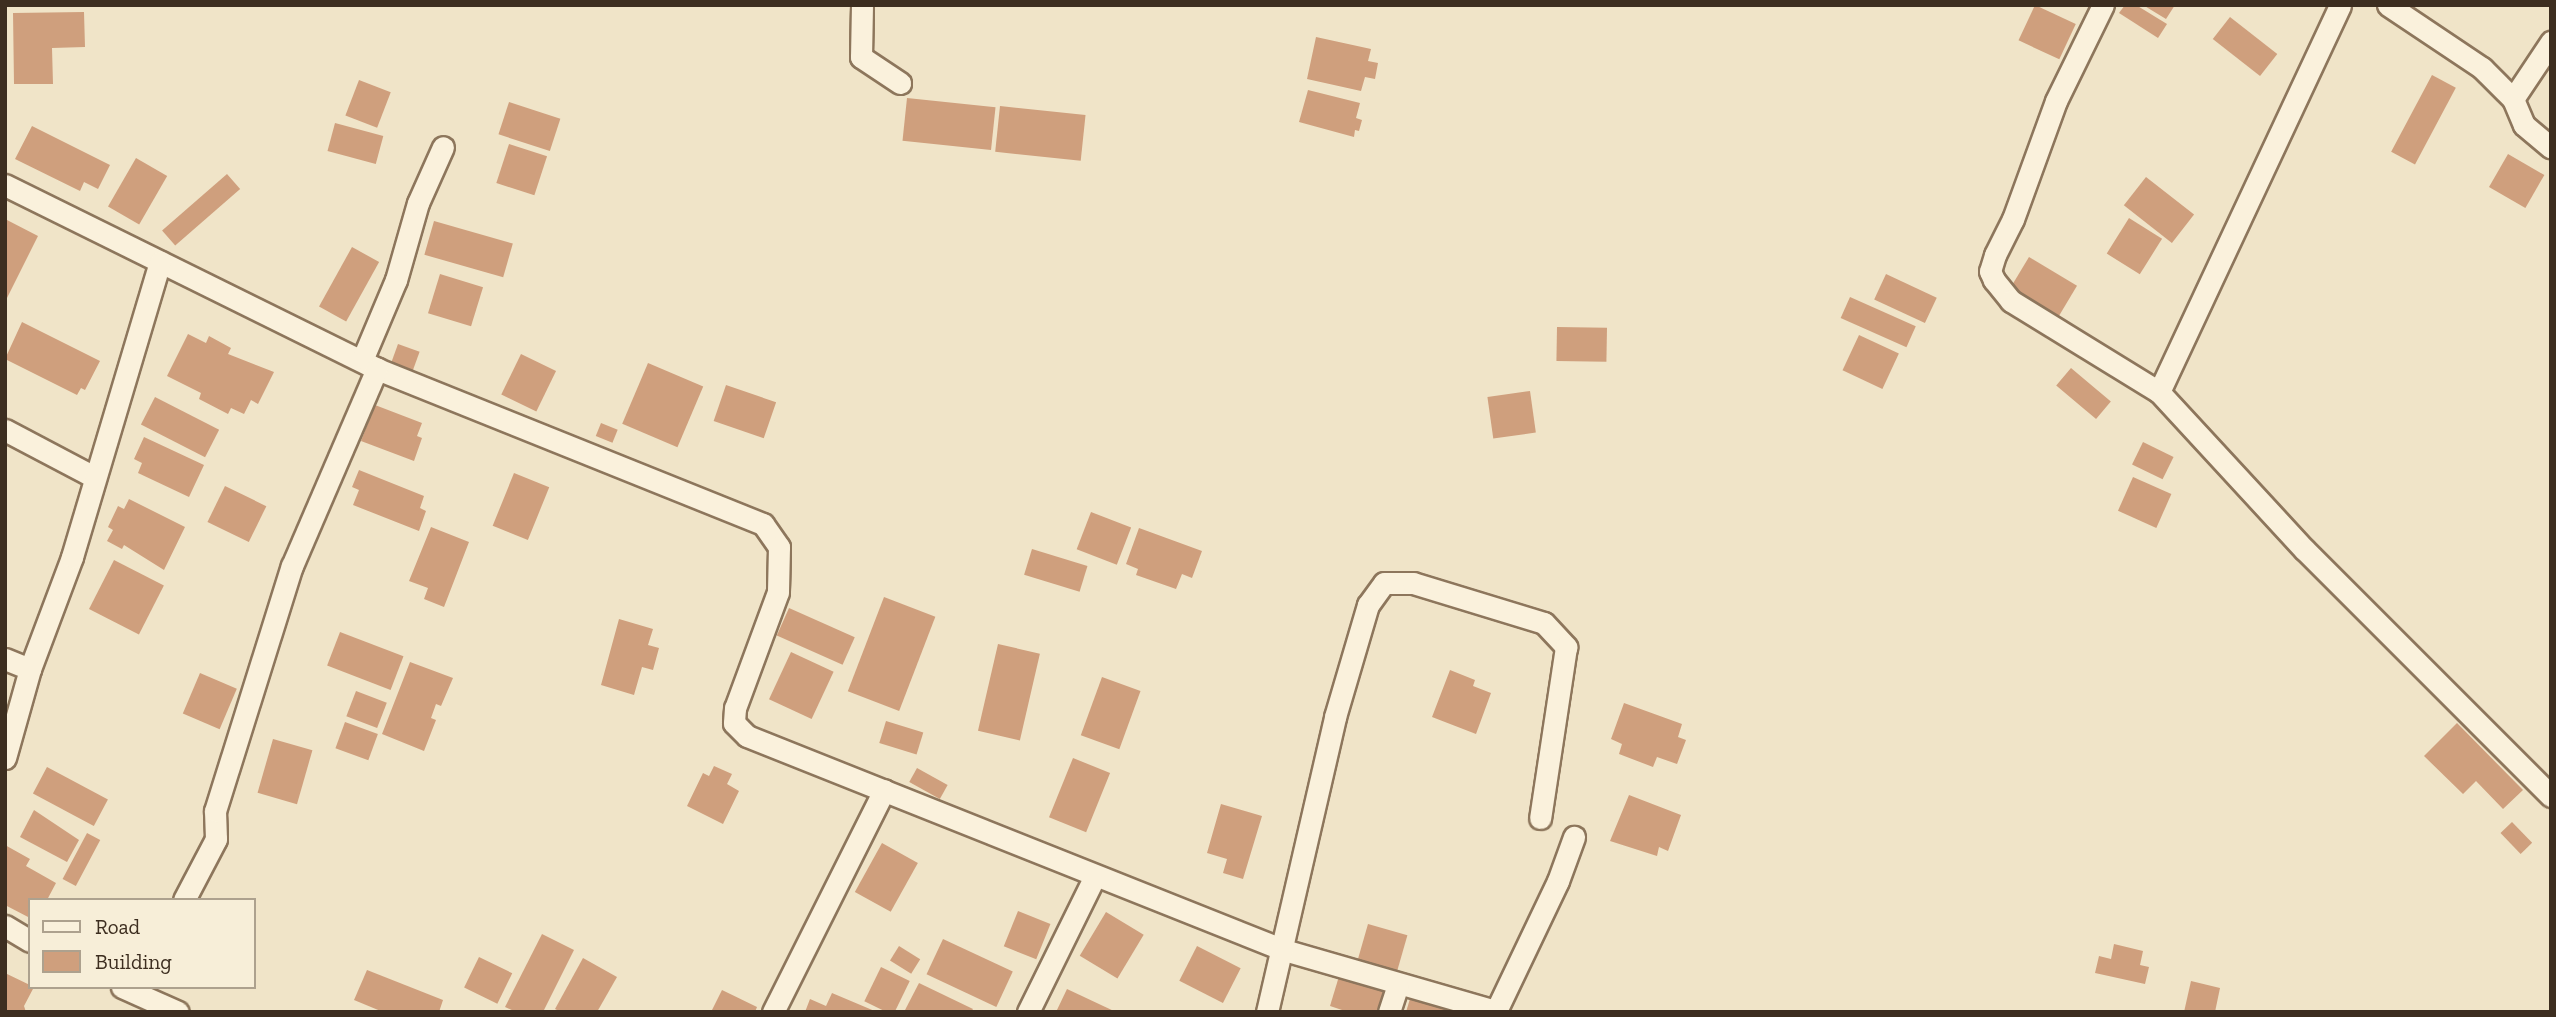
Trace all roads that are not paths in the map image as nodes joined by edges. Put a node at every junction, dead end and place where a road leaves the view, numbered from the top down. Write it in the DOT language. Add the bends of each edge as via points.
graph roads {
  1 [pos="862,5"];
  2 [pos="2103,5"];
  3 [pos="2340,5"];
  4 [pos="2388,5"];
  5 [pos="2551,42"];
  6 [pos="900,83"];
  7 [pos="2513,99"];
  8 [pos="443,147"];
  9 [pos="2551,148"];
  10 [pos="5,185"];
  11 [pos="160,262"];
  12 [pos="370,363"];
  13 [pos="2159,392"];
  14 [pos="5,429"];
  15 [pos="94,477"];
  16 [pos="5,659"];
  17 [pos="30,669"];
  18 [pos="5,758"];
  19 [pos="884,790"];
  20 [pos="2551,796"];
  21 [pos="1540,817"];
  22 [pos="1574,837"];
  23 [pos="1094,878"];
  24 [pos="185,898"];
  25 [pos="5,926"];
  26 [pos="28,940"];
  27 [pos="1284,950"];
  28 [pos="1398,985"];
  29 [pos="132,989"];
  30 [pos="1496,1011"];
  31 [pos="178,1012"];
  32 [pos="773,1012"];
  33 [pos="1028,1012"];
  34 [pos="1267,1012"];
  35 [pos="1389,1012"];
  1 -- 6 [label="street" via="861,57"];
  2 -- 13 [label="street" via="2056,100 1990,271 2011,301"];
  3 -- 13 [label="street"];
  4 -- 7 [label="street" via="2482,68"];
  5 -- 7 [label="street"];
  7 -- 9 [label="street" via="2524,125"];
  8 -- 12 [label="street" via="418,203"];
  10 -- 11 [label="street"];
  11 -- 12 [label="street"];
  11 -- 15 [label="street"];
  12 -- 19 [label="street" via="763,524 779,547 778,592 735,708 734,723 747,736"];
  12 -- 24 [label="street" via="292,566 215,811 216,839"];
  13 -- 20 [label="street" via="2305,550"];
  14 -- 15 [label="street"];
  15 -- 17 [label="street" via="72,557"];
  16 -- 17 [label="street"];
  17 -- 18 [label="street"];
  19 -- 23 [label="street" via="1038,849"];
  19 -- 32 [label="street"];
  21 -- 27 [label="street" via="1566,647 1544,623 1413,583 1384,583 1368,605 1335,717"];
  22 -- 30 [label="street"];
  23 -- 27 [label="street"];
  23 -- 33 [label="street"];
  25 -- 26 [label="street"];
  27 -- 28 [label="street"];
  27 -- 34 [label="street"];
  28 -- 30 [label="street"];
  28 -- 35 [label="street"];
  29 -- 31 [label="street"];
}
